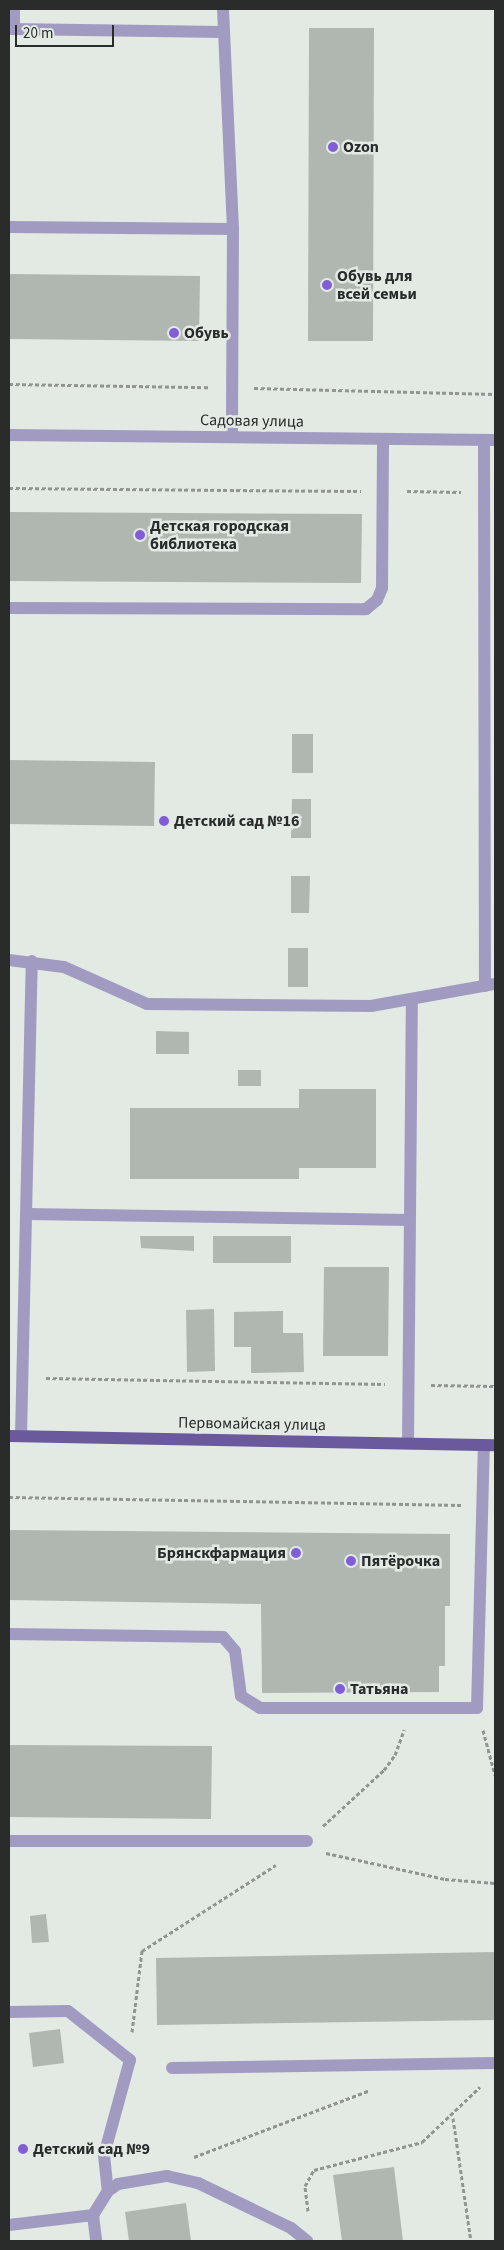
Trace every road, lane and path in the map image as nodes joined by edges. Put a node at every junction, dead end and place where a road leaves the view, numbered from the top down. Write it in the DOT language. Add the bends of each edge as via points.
graph roads {
  1 [pos="14,9"];
  2 [pos="223,9"];
  3 [pos="12,29"];
  4 [pos="224,32"];
  5 [pos="9,227"];
  6 [pos="233,228"];
  7 [pos="9,435"];
  8 [pos="232,437"];
  9 [pos="383,439"];
  10 [pos="490,440"];
  11 [pos="9,488"];
  12 [pos="383,491"];
  13 [pos="485,492"];
  14 [pos="9,608"];
  15 [pos="9,960"];
  16 [pos="32,961"];
  17 [pos="490,985"];
  18 [pos="412,1001"];
  19 [pos="26,1214"];
  20 [pos="410,1220"];
  21 [pos="22,1377"];
  22 [pos="408,1384"];
  23 [pos="495,1386"];
  24 [pos="15,1436"];
  25 [pos="408,1443"];
  26 [pos="490,1445"];
  27 [pos="9,1497"];
  28 [pos="484,1506"];
  29 [pos="9,1634"];
  30 [pos="408,1708"];
  31 [pos="477,1708"];
  32 [pos="495,1775"];
  33 [pos="9,1840"];
  34 [pos="308,1841"];
  35 [pos="495,1883"];
  36 [pos="9,2012"];
  37 [pos="130,2060"];
  38 [pos="495,2063"];
  39 [pos="399,2064"];
  40 [pos="172,2068"];
  41 [pos="484,2080"];
  42 [pos="453,2118"];
  43 [pos="167,2176"];
  44 [pos="108,2191"];
  45 [pos="93,2215"];
  46 [pos="310,2223"];
  47 [pos="9,2225"];
  48 [pos="96,2241"];
  49 [pos="307,2241"];
  50 [pos="471,2241"];
  1 -- 3 [label="street"];
  2 -- 4 [label="street"];
  3 -- 4 [label="street"];
  4 -- 6 [label="street"];
  5 -- 6 [label="street"];
  6 -- 8 [label="street"];
  7 -- 8 [label="street, Садовая улица"];
  8 -- 9 [label="street, Садовая улица"];
  9 -- 10 [label="street, Садовая улица"];
  9 -- 12 [label="street"];
  10 -- 13 [label="street"];
  11 -- 12 [label="path"];
  12 -- 13 [label="path"];
  12 -- 14 [label="street" via="382,588 377,600 366,609"];
  13 -- 17 [label="street"];
  15 -- 16 [label="street"];
  16 -- 18 [label="street" via="64,967 147,1004 371,1006"];
  16 -- 19 [label="street"];
  17 -- 18 [label="street"];
  18 -- 20 [label="street"];
  19 -- 20 [label="street"];
  19 -- 21 [label="street"];
  20 -- 22 [label="street"];
  21 -- 22 [label="path"];
  21 -- 24 [label="street"];
  22 -- 23 [label="path"];
  22 -- 25 [label="street"];
  24 -- 25 [label="main road, Первомайская улица"];
  25 -- 26 [label="main road, Первомайская улица"];
  26 -- 28 [label="street"];
  27 -- 28 [label="path"];
  28 -- 31 [label="street"];
  29 -- 30 [label="street" via="223,1637 235,1651 238,1686 249,1703 260,1708"];
  30 -- 31 [label="street"];
  30 -- 34 [label="path" via="395,1755"];
  31 -- 32 [label="path"];
  33 -- 34 [label="street"];
  34 -- 35 [label="path" via="324,1852 384,1868"];
  34 -- 37 [label="path" via="259,1878 142,1951"];
  36 -- 37 [label="street" via="68,2011"];
  37 -- 44 [label="street" via="104,2155"];
  38 -- 39 [label="street"];
  39 -- 40 [label="street"];
  39 -- 43 [label="path" via="380,2086 185,2160"];
  41 -- 42 [label="path"];
  42 -- 46 [label="path" via="435,2134 406,2149 314,2170 305,2186"];
  42 -- 50 [label="path"];
  43 -- 44 [label="street" via="132,2178"];
  43 -- 49 [label="street" via="198,2183 291,2228"];
  44 -- 45 [label="street"];
  45 -- 47 [label="street"];
  45 -- 48 [label="street"];
}
